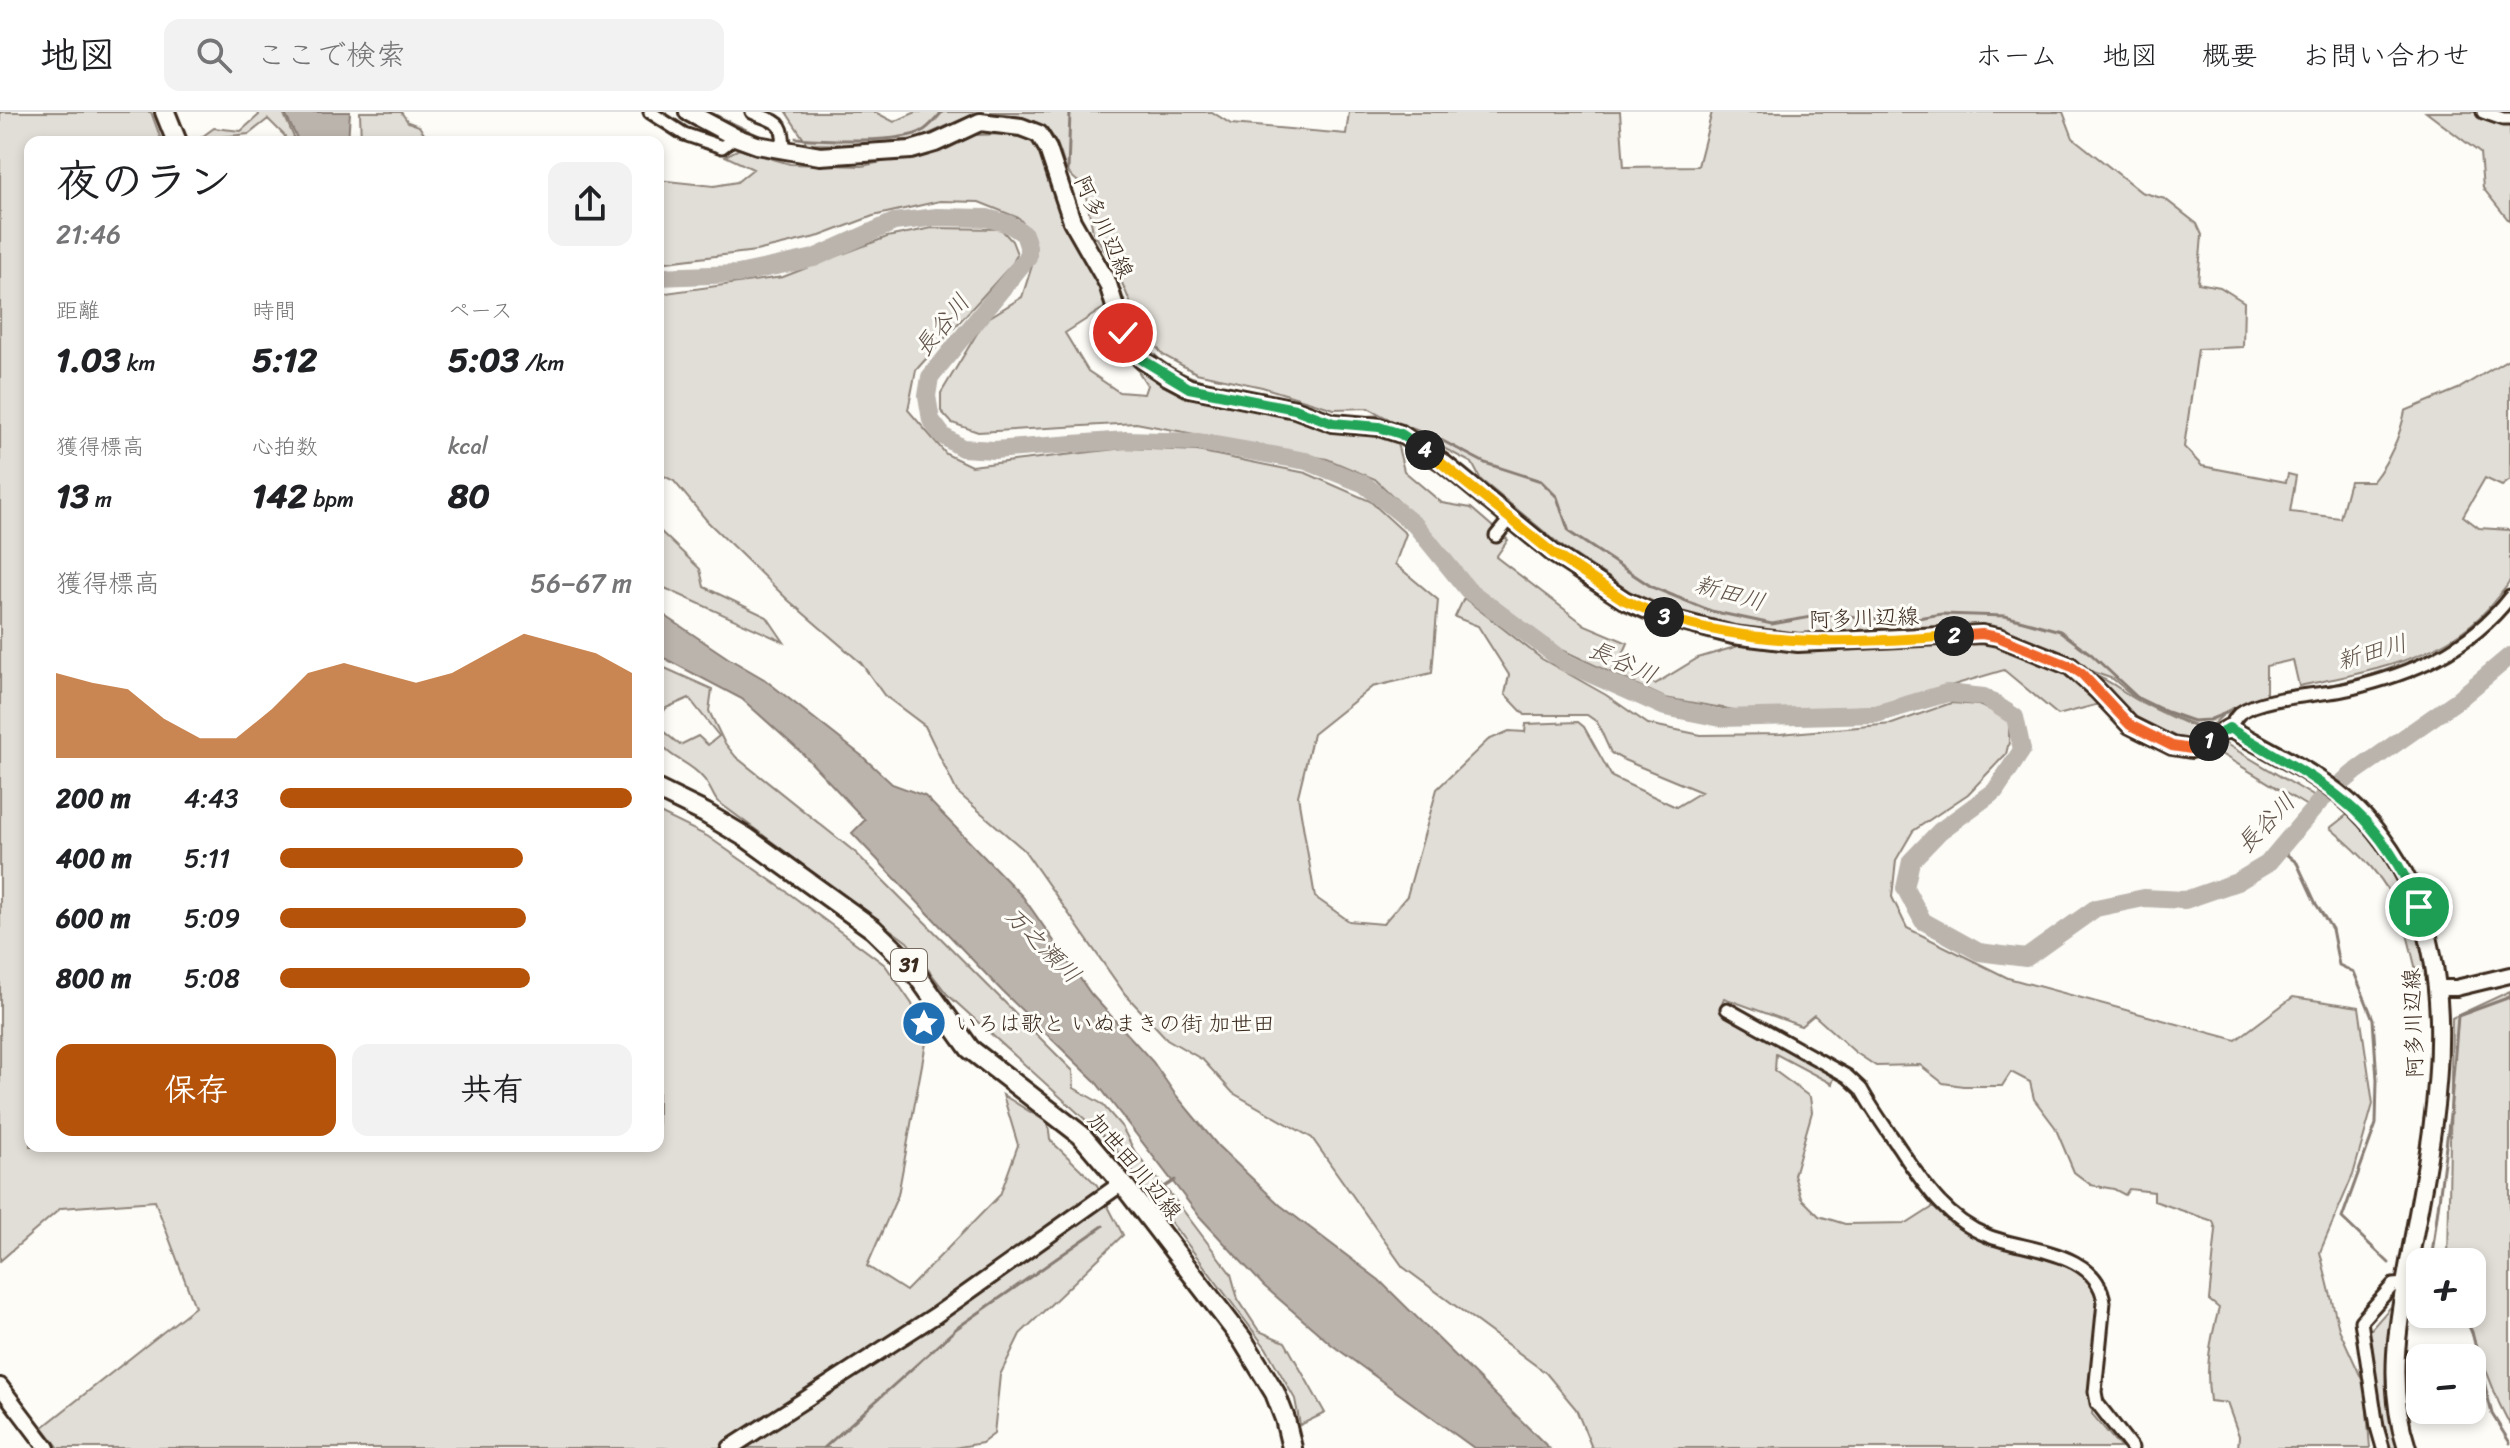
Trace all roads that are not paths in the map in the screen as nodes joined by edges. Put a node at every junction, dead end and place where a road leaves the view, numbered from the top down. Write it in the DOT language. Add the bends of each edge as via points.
graph roads {
  1 [pos="165,112"];
  2 [pos="650,112"];
  3 [pos="688,112"];
  4 [pos="752,112"];
  5 [pos="2483,112"];
  6 [pos="2510,119"];
  7 [pos="175,136"];
  8 [pos="735,137"];
  9 [pos="780,150"];
  10 [pos="1511,518"];
  11 [pos="1496,536"];
  12 [pos="2510,597"];
  13 [pos="2229,728"];
  14 [pos="664,793"];
  15 [pos="2510,975"];
  16 [pos="2437,988"];
  17 [pos="1727,1009"];
  18 [pos="1122,1183"];
  19 [pos="2405,1284"];
  20 [pos="0,1386"];
  21 [pos="47,1448"];
  22 [pos="730,1448"];
  23 [pos="1292,1448"];
  24 [pos="2132,1448"];
  25 [pos="2383,1448"];
  26 [pos="2407,1448"];
  1 -- 7 [label="main road"];
  2 -- 8 [label="street" via="684,134 722,147"];
  3 -- 8 [label="main road"];
  4 -- 9 [label="street" via="780,125"];
  5 -- 6 [label="street"];
  8 -- 9 [label="main road"];
  9 -- 10 [label="main road, 阿多川辺線" via="820,156 911,150 980,122 1039,134 1072,221 1108,284 1123,333 1141,359 1189,388 1401,434"];
  10 -- 11 [label="street"];
  10 -- 13 [label="main road, 阿多川辺線" via="1624,600 1676,621 1798,643 1998,637 2070,666 2130,725 2172,746 2191,749"];
  12 -- 13 [label="street" via="2475,636 2426,664 2347,690 2258,705 2238,715"];
  13 -- 16 [label="main road, 阿多川辺線" via="2354,807 2391,850 2431,944"];
  14 -- 18 [label="main road, 加世田川辺線 / 31" via="747,838 873,929 909,964 970,1049 1081,1135"];
  15 -- 16 [label="street"];
  16 -- 19 [label="main road, 阿多川辺線" via="2436,1109"];
  17 -- 24 [label="street" via="1847,1076 1954,1218 1989,1237 2066,1259 2097,1280 2104,1302 2097,1403"];
  18 -- 22 [label="street" via="936,1315"];
  18 -- 23 [label="main road, 加世田川辺線 / 31" via="1261,1366"];
  19 -- 25 [label="street" via="2393,1285 2361,1321"];
  19 -- 26 [label="main road, 阿多川辺線" via="2395,1385"];
  20 -- 21 [label="street"];
}
